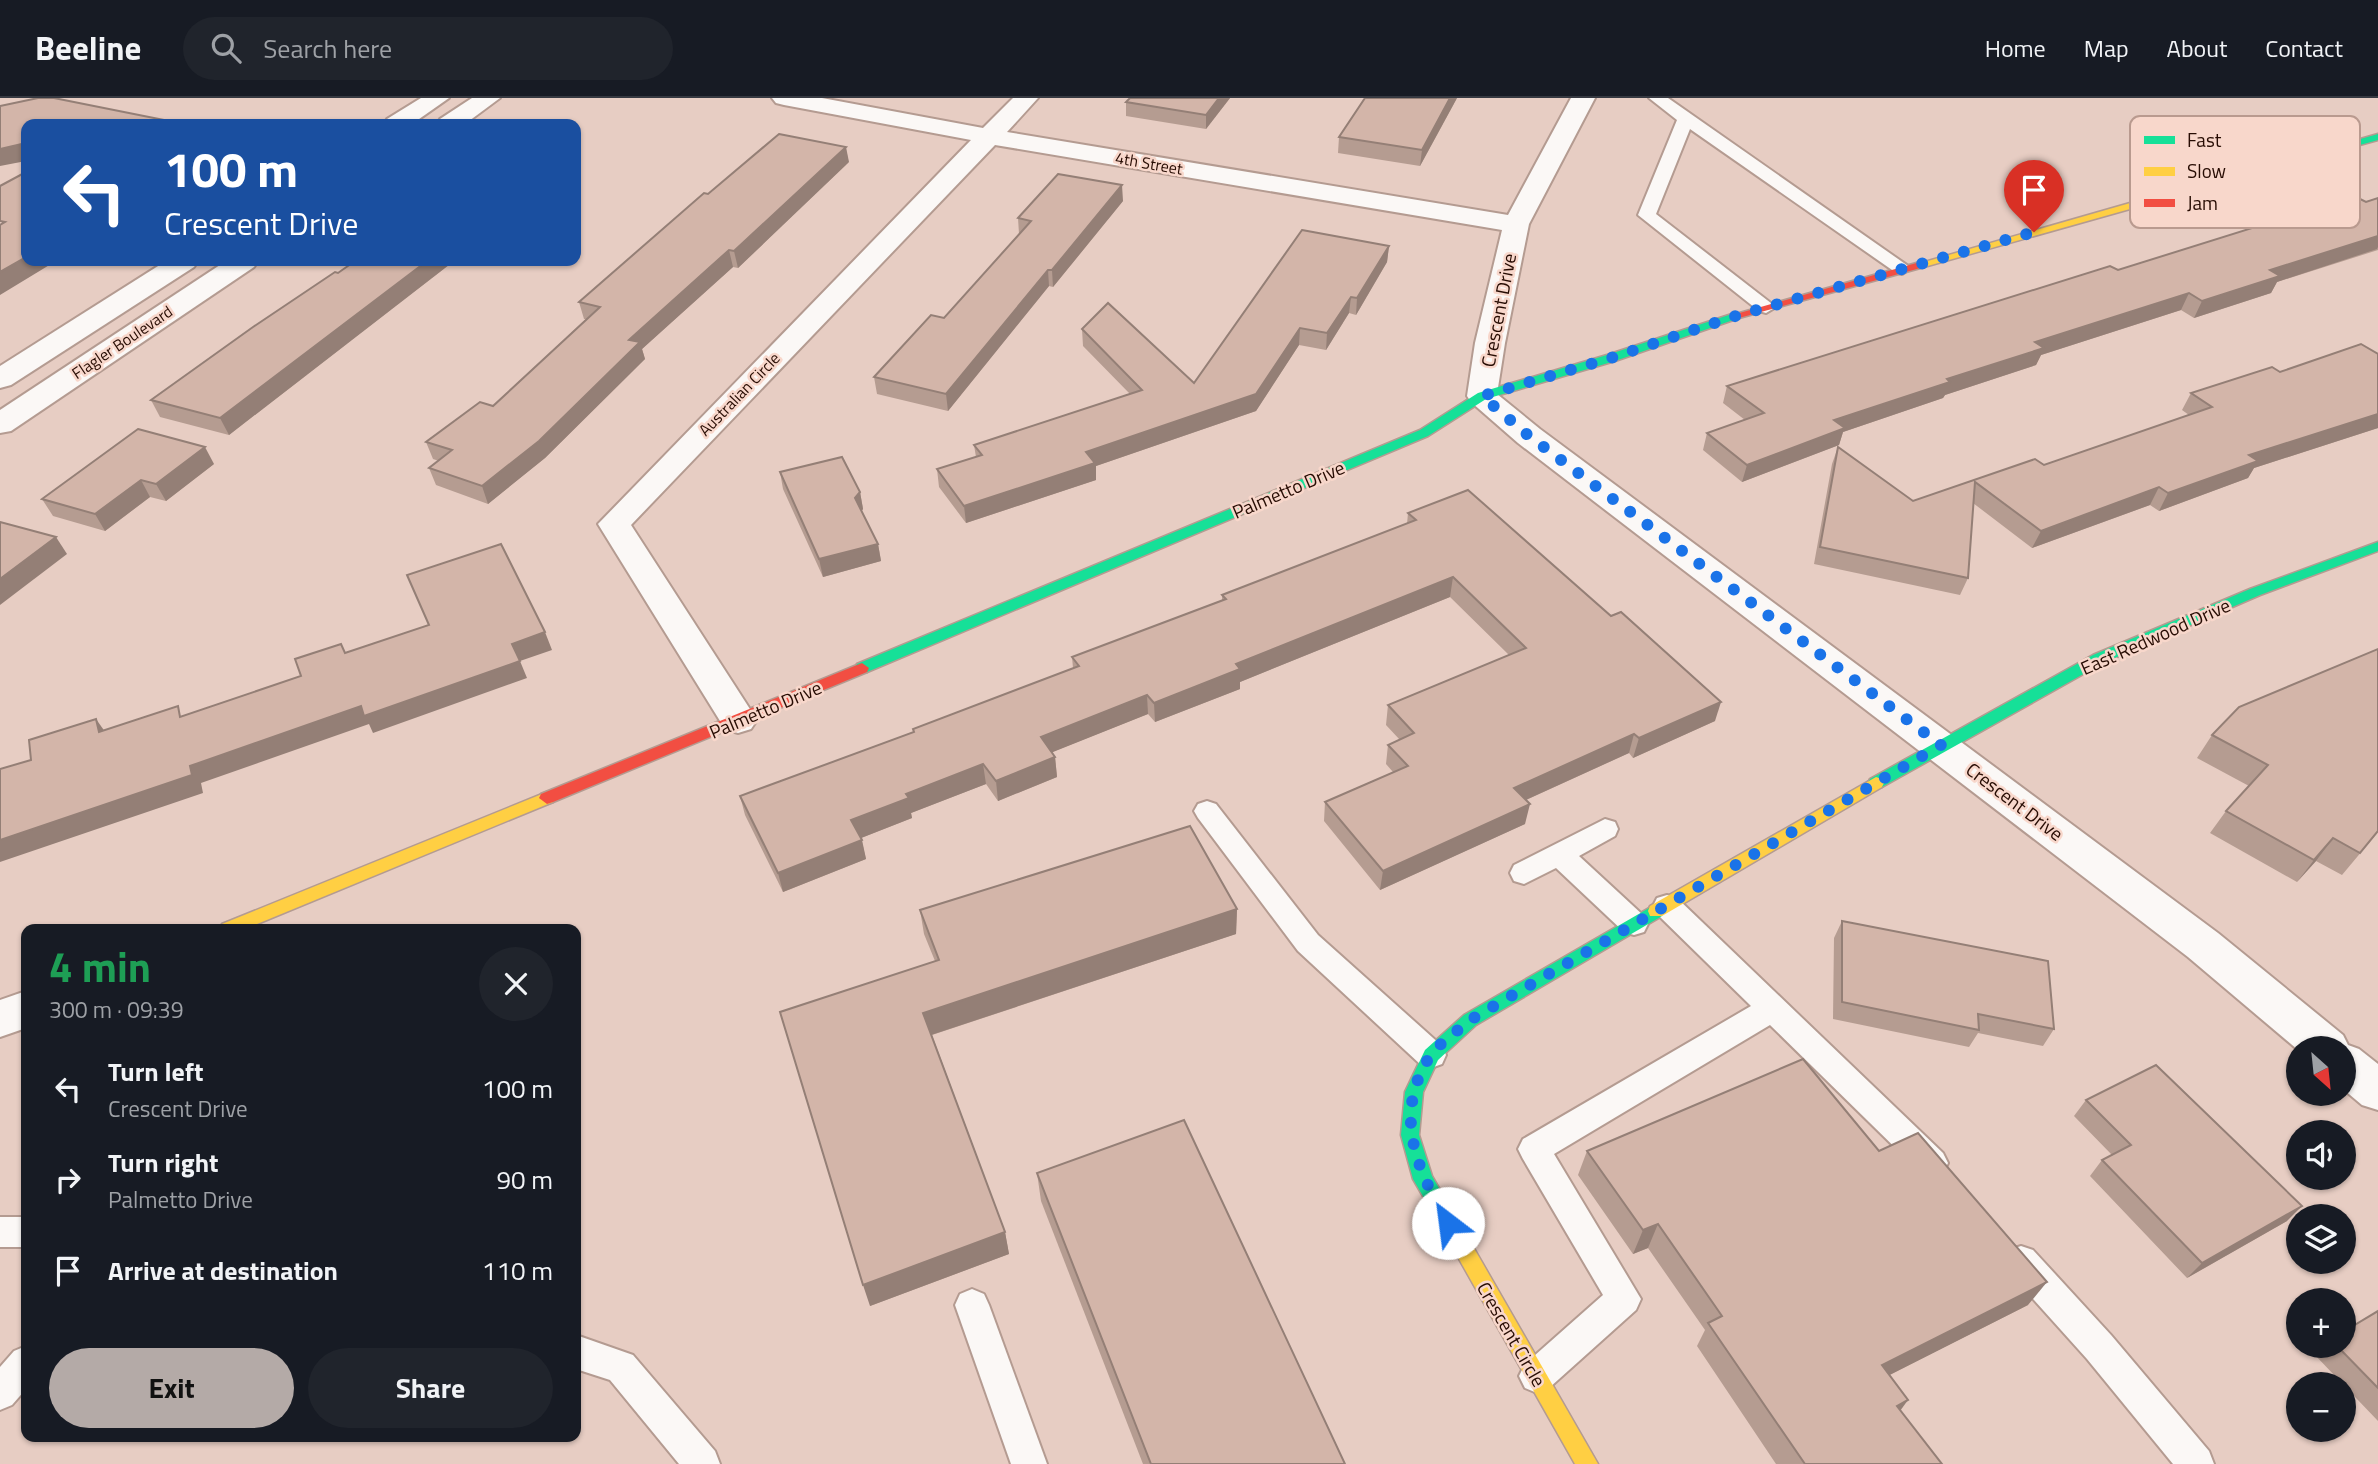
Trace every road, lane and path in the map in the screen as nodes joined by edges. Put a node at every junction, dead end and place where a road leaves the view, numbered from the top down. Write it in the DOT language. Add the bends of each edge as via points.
graph roads {
  1 [pos="436,98"];
  2 [pos="488,98"];
  3 [pos="784,98"];
  4 [pos="1026,98"];
  5 [pos="1583,98"];
  6 [pos="1657,98"];
  7 [pos="1686,118"];
  8 [pos="404,119"];
  9 [pos="456,119"];
  10 [pos="988,136"];
  11 [pos="2378,137"];
  12 [pos="2360,142"];
  13 [pos="2130,205"];
  14 [pos="1516,224"];
  15 [pos="176,266"];
  16 [pos="236,266"];
  17 [pos="1902,268"];
  18 [pos="1766,307"];
  19 [pos="0,379"];
  20 [pos="1482,396"];
  21 [pos="7,413"];
  22 [pos="2378,546"];
  23 [pos="738,720"];
  24 [pos="1941,745"];
  25 [pos="1207,811"];
  26 [pos="1605,829"];
  27 [pos="1559,854"];
  28 [pos="1524,873"];
  29 [pos="1667,906"];
  30 [pos="240,924"];
  31 [pos="1634,924"];
  32 [pos="1772,1009"];
  33 [pos="21,1011"];
  34 [pos="0,1019"];
  35 [pos="2313,1036"];
  36 [pos="1431,1055"];
  37 [pos="2356,1073"];
  38 [pos="2378,1091"];
  39 [pos="1950,1182"];
  40 [pos="0,1232"];
  41 [pos="21,1232"];
  42 [pos="1997,1234"];
  43 [pos="972,1304"];
  44 [pos="581,1354"];
  45 [pos="21,1369"];
  46 [pos="1537,1376"];
  47 [pos="0,1393"];
  48 [pos="702,1464"];
  49 [pos="1029,1464"];
  50 [pos="1587,1464"];
  51 [pos="2196,1464"];
  1 -- 8 [label="street"];
  2 -- 9 [label="street"];
  3 -- 10 [label="street, 4th Street"];
  4 -- 10 [label="street, Australian Circle"];
  5 -- 14 [label="street, Crescent Drive"];
  6 -- 7 [label="lane"];
  7 -- 17 [label="lane"];
  7 -- 18 [label="lane" via="1647,215"];
  10 -- 14 [label="street, 4th Street"];
  10 -- 23 [label="street, Australian Circle" via="614,524"];
  11 -- 12 [label="street, Palmetto Drive"];
  13 -- 17 [label="street, Palmetto Drive"];
  14 -- 20 [label="street, Crescent Drive"];
  15 -- 19 [label="street, Flagler Boulevard"];
  16 -- 21 [label="street, Flagler Boulevard"];
  17 -- 18 [label="street, Palmetto Drive"];
  18 -- 20 [label="street, Palmetto Drive"];
  20 -- 23 [label="street, Palmetto Drive" via="1423,433"];
  20 -- 24 [label="street, Crescent Drive"];
  22 -- 24 [label="street, East Redwood Drive" via="2098,659"];
  23 -- 30 [label="street, Palmetto Drive"];
  24 -- 29 [label="street, Crescent Circle"];
  24 -- 35 [label="street, Crescent Drive" via="2203,945"];
  25 -- 36 [label="lane" via="1308,943"];
  26 -- 27 [label="lane"];
  27 -- 28 [label="lane"];
  27 -- 31 [label="lane"];
  29 -- 31 [label="street, Crescent Circle"];
  29 -- 32 [label="lane"];
  31 -- 36 [label="street, Crescent Circle" via="1470,1020"];
  32 -- 39 [label="lane"];
  32 -- 46 [label="lane" via="1534,1149 1624,1299"];
  33 -- 34 [label="street"];
  36 -- 46 [label="street, Crescent Circle" via="1414,1092 1410,1135 1423,1179"];
  37 -- 38 [label="street"];
  40 -- 41 [label="lane"];
  42 -- 51 [label="lane"];
  43 -- 49 [label="lane"];
  44 -- 48 [label="lane" via="621,1367"];
  45 -- 47 [label="lane"];
  46 -- 50 [label="street, Crescent Circle"];
}
